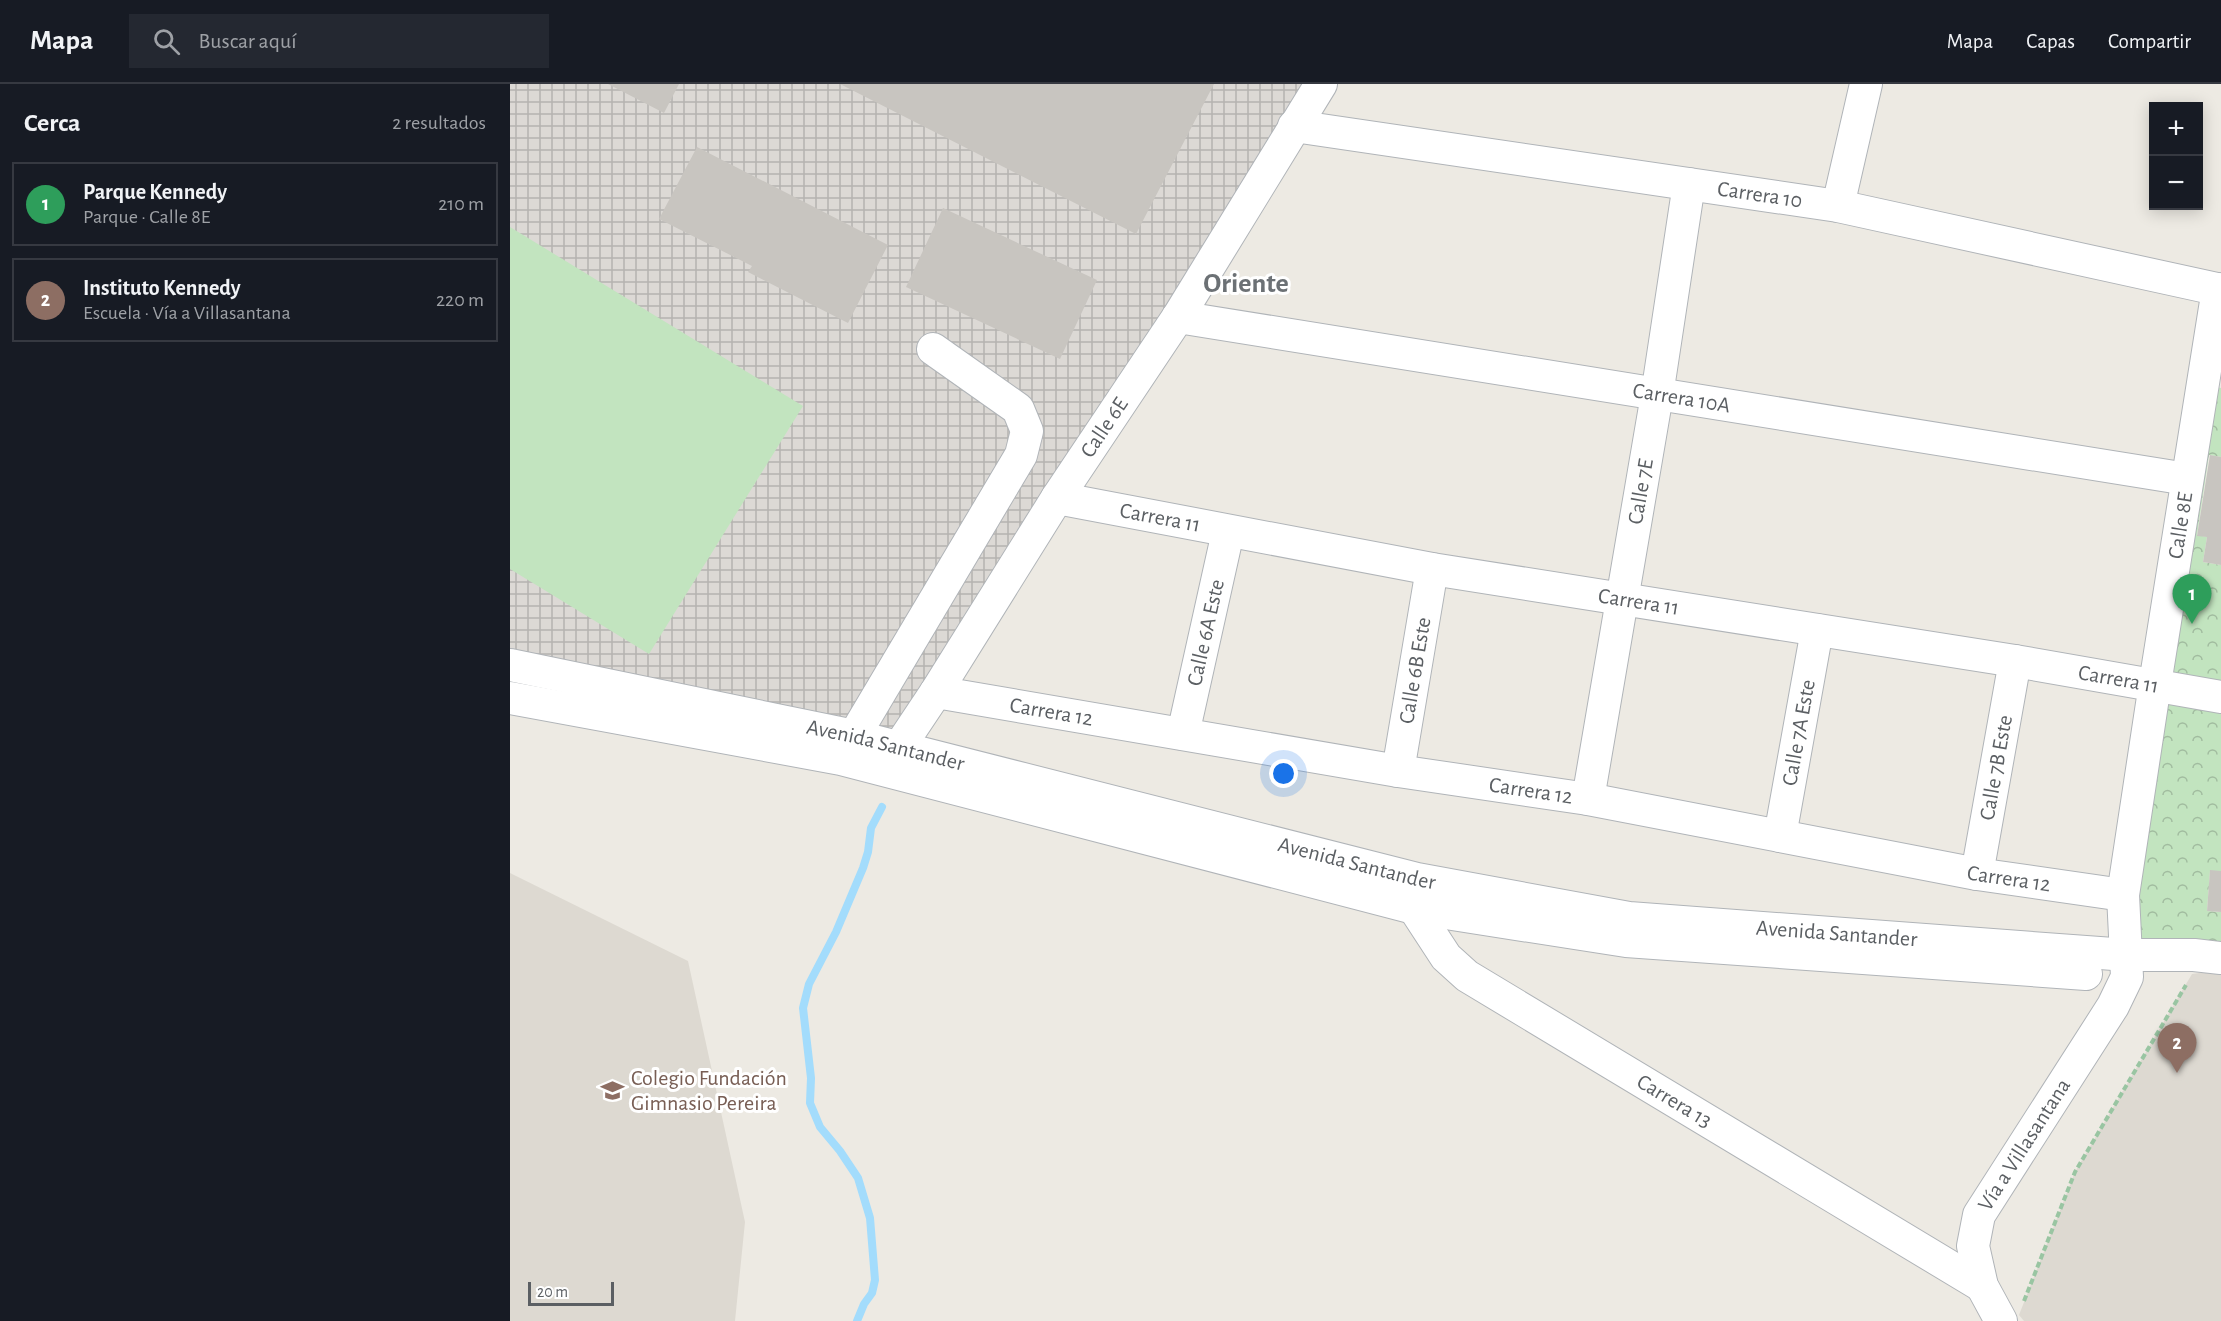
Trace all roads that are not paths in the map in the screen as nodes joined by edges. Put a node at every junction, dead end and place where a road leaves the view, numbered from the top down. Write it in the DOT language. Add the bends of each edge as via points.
graph roads {
  1 [pos="1321,84"];
  2 [pos="1866,84"];
  3 [pos="1294,126"];
  4 [pos="1689,184"];
  5 [pos="1838,206"];
  6 [pos="2219,290"];
  7 [pos="1178,317"];
  8 [pos="933,349"];
  9 [pos="1657,395"];
  10 [pos="2187,479"];
  11 [pos="1057,498"];
  12 [pos="1228,532"];
  13 [pos="1432,569"];
  14 [pos="1623,599"];
  15 [pos="1817,630"];
  16 [pos="2014,661"];
  17 [pos="510,665"];
  18 [pos="2155,684"];
  19 [pos="936,692"];
  20 [pos="2221,697"];
  21 [pos="510,698"];
  22 [pos="1183,734"];
  23 [pos="847,748"];
  24 [pos="893,759"];
  25 [pos="1398,771"];
  26 [pos="1588,800"];
  27 [pos="1780,836"];
  28 [pos="1977,874"];
  29 [pos="1416,894"];
  30 [pos="2124,895"];
  31 [pos="2221,958"];
  32 [pos="2127,966"];
  33 [pos="2206,972"];
  34 [pos="1982,1286"];
  35 [pos="2012,1312"];
  1 -- 3 [label="street, Calle 6E"];
  2 -- 5 [label="street"];
  3 -- 4 [label="street, Carrera 10"];
  3 -- 7 [label="street, Calle 6E"];
  4 -- 5 [label="street, Carrera 10"];
  4 -- 9 [label="street, Calle 7E"];
  5 -- 6 [label="street, Carrera 10"];
  6 -- 10 [label="street, Calle 8E"];
  7 -- 9 [label="street, Carrera 10A"];
  7 -- 11 [label="street, Calle 6E"];
  8 -- 23 [label="street" via="1018,409 1027,431 1021,454"];
  9 -- 10 [label="street, Carrera 10A"];
  9 -- 14 [label="street, Calle 7E"];
  10 -- 18 [label="street, Calle 8E"];
  11 -- 12 [label="street, Carrera 11"];
  11 -- 19 [label="street, Calle 6E"];
  12 -- 13 [label="street, Carrera 11"];
  12 -- 22 [label="street, Calle 6A Este"];
  13 -- 14 [label="street, Carrera 11"];
  13 -- 25 [label="street, Calle 6B Este"];
  14 -- 15 [label="street, Carrera 11"];
  14 -- 26 [label="street, Calle 7E"];
  15 -- 16 [label="street, Carrera 11"];
  15 -- 27 [label="street, Calle 7A Este"];
  16 -- 18 [label="street, Carrera 11"];
  16 -- 28 [label="street, Calle 7B Este"];
  17 -- 23 [label="street, Avenida Santander"];
  18 -- 20 [label="street, Carrera 11"];
  18 -- 30 [label="street, Calle 8E"];
  19 -- 22 [label="street, Carrera 12"];
  19 -- 24 [label="street, Calle 6E"];
  21 -- 23 [label="street, Avenida Santander"];
  22 -- 25 [label="street, Carrera 12"];
  23 -- 24 [label="street, Avenida Santander"];
  24 -- 29 [label="street, Avenida Santander"];
  25 -- 26 [label="street, Carrera 12"];
  26 -- 27 [label="street, Carrera 12"];
  27 -- 28 [label="street, Carrera 12"];
  28 -- 30 [label="street, Carrera 12"];
  29 -- 32 [label="street, Avenida Santander"];
  29 -- 34 [label="street, Carrera 13" via="1446,957 1467,976"];
  30 -- 32 [label="street, Calle 8E"];
  31 -- 32 [label="street, Avenida Santander" via="2194,955"];
  32 -- 33 [label="street, Avenida Santander"];
  32 -- 34 [label="street, Vía a Villasantana" via="2114,1006 1979,1215 1973,1246"];
  34 -- 35 [label="street, Vía a Villasantana"];
}
